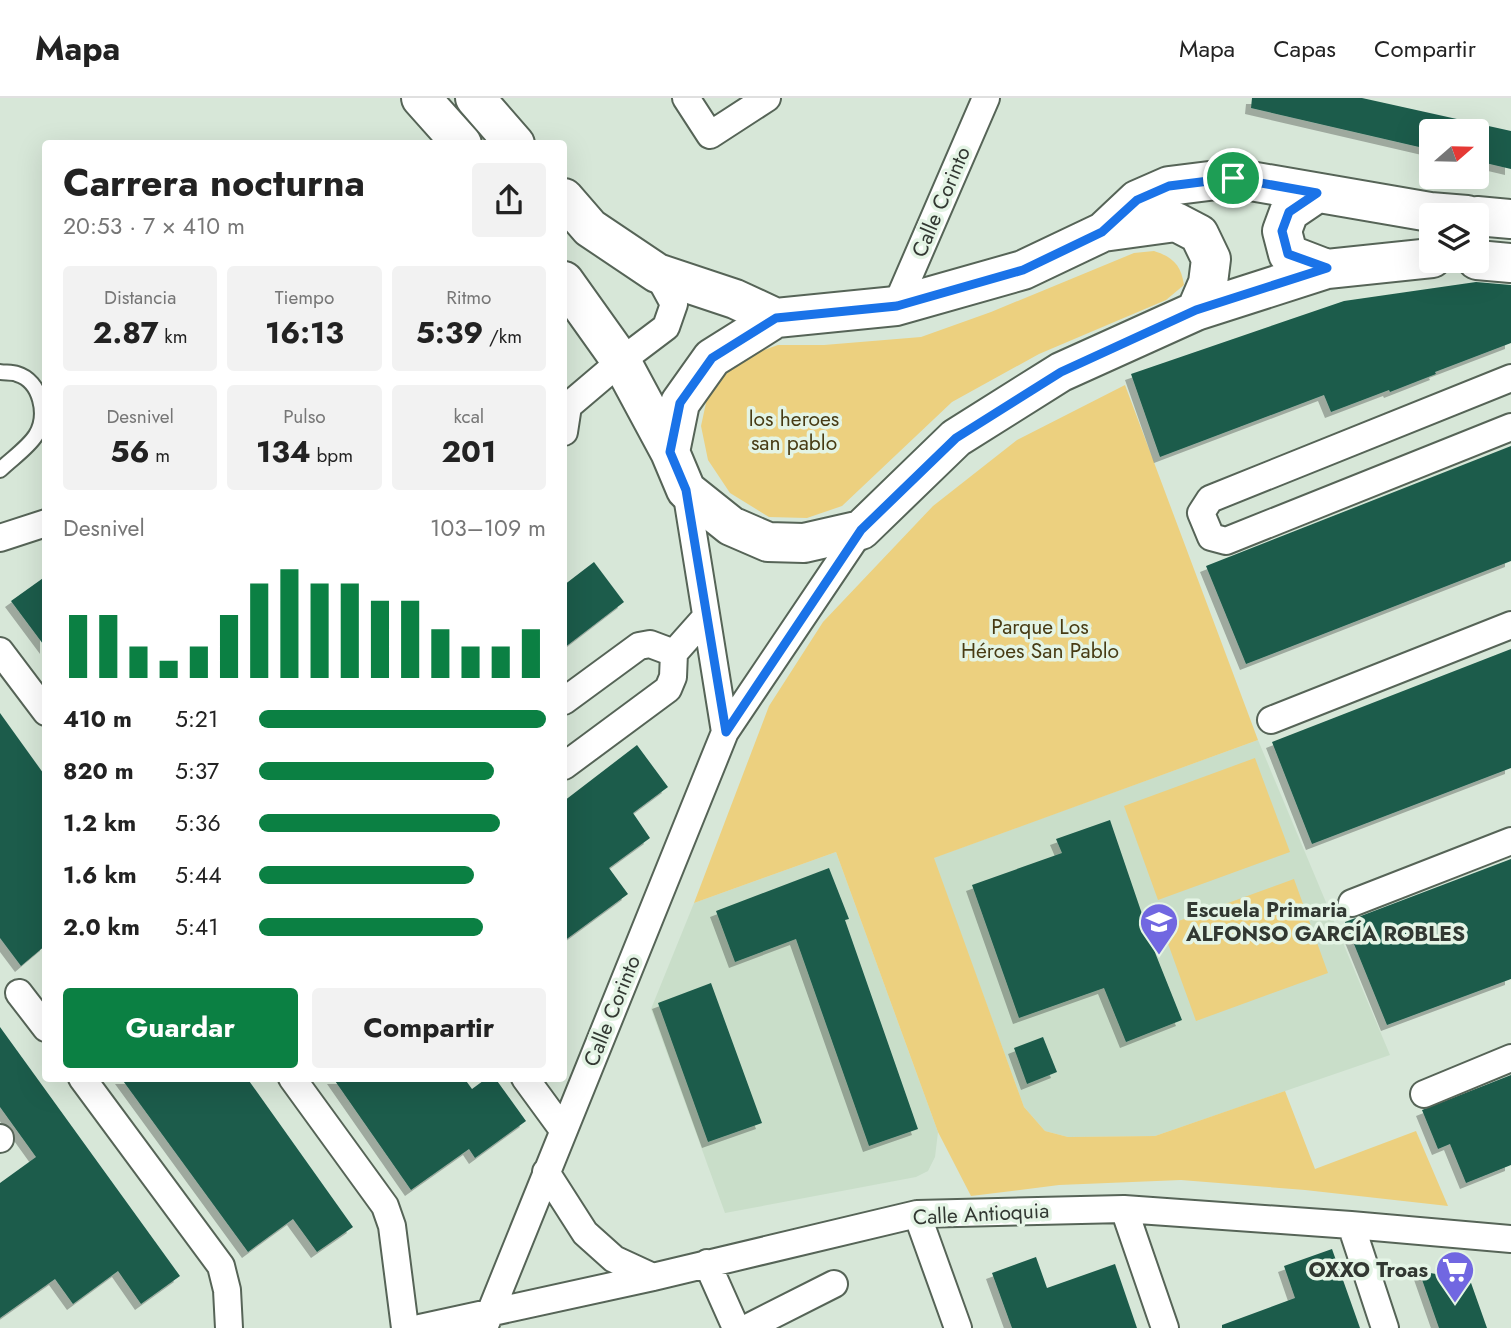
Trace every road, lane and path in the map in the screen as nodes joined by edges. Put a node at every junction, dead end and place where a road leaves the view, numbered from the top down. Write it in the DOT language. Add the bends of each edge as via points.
graph roads {
  1 [pos="421,98"];
  2 [pos="475,98"];
  3 [pos="686,98"];
  4 [pos="767,98"];
  5 [pos="986,98"];
  6 [pos="458,140"];
  7 [pos="512,140"];
  8 [pos="1317,193"];
  9 [pos="567,201"];
  10 [pos="1419,210"];
  11 [pos="1489,217"];
  12 [pos="1511,219"];
  13 [pos="1102,232"];
  14 [pos="1419,259"];
  15 [pos="1489,261"];
  16 [pos="1511,263"];
  17 [pos="1327,268"];
  18 [pos="657,273"];
  19 [pos="567,285"];
  20 [pos="897,306"];
  21 [pos="1196,310"];
  22 [pos="776,318"];
  23 [pos="621,361"];
  24 [pos="0,372"];
  25 [pos="1511,378"];
  26 [pos="567,405"];
  27 [pos="42,412"];
  28 [pos="1400,421"];
  29 [pos="42,423"];
  30 [pos="1511,427"];
  31 [pos="670,452"];
  32 [pos="1418,464"];
  33 [pos="0,470"];
  34 [pos="686,490"];
  35 [pos="42,524"];
  36 [pos="861,530"];
  37 [pos="0,538"];
  38 [pos="706,617"];
  39 [pos="1511,625"];
  40 [pos="0,650"];
  41 [pos="674,653"];
  42 [pos="567,699"];
  43 [pos="42,707"];
  44 [pos="1271,720"];
  45 [pos="726,732"];
  46 [pos="567,764"];
  47 [pos="1511,841"];
  48 [pos="1352,903"];
  49 [pos="19,993"];
  50 [pos="42,1023"];
  51 [pos="1511,1058"];
  52 [pos="85,1082"];
  53 [pos="295,1082"];
  54 [pos="528,1082"];
  55 [pos="1424,1094"];
  56 [pos="563,1130"];
  57 [pos="546,1172"];
  58 [pos="1124,1209"];
  59 [pos="917,1214"];
  60 [pos="1351,1224"];
  61 [pos="1511,1239"];
  62 [pos="708,1263"];
  63 [pos="653,1277"];
  64 [pos="834,1283"];
  65 [pos="487,1321"];
  66 [pos="229,1328"];
  67 [pos="405,1328"];
  68 [pos="420,1328"];
  69 [pos="736,1328"];
  70 [pos="747,1328"];
  71 [pos="958,1328"];
  72 [pos="1165,1328"];
  73 [pos="1385,1328"];
  1 -- 6 [label="street"];
  2 -- 7 [label="street"];
  3 -- 4 [label="street" via="710,135"];
  5 -- 20 [label="street, Calle Corinto"];
  8 -- 10 [label="street"];
  8 -- 13 [label="street" via="1233,178 1169,186 1137,200"];
  8 -- 17 [label="street" via="1289,212 1282,231 1288,254"];
  9 -- 18 [label="street" via="590,228"];
  11 -- 12 [label="street"];
  13 -- 20 [label="street" via="1023,270"];
  13 -- 21 [label="street" via="1176,222 1199,234 1211,259 1208,283"];
  14 -- 17 [label="street"];
  15 -- 16 [label="street"];
  17 -- 21 [label="street"];
  18 -- 22 [label="street"];
  18 -- 23 [label="street" via="674,304 666,327"];
  19 -- 23 [label="street"];
  20 -- 22 [label="street"];
  21 -- 36 [label="street" via="1061,372 956,438"];
  22 -- 31 [label="street" via="712,358 680,403"];
  23 -- 26 [label="street"];
  23 -- 31 [label="street"];
  24 -- 27 [label="lane" via="18,374 33,385"];
  25 -- 28 [label="street"];
  28 -- 32 [label="street"];
  28 -- 32 [label="street" via="1210,499 1201,513 1211,537 1226,541"];
  29 -- 33 [label="lane" via="35,437"];
  30 -- 32 [label="street"];
  31 -- 34 [label="street"];
  34 -- 36 [label="street" via="731,526 768,542 804,543"];
  34 -- 38 [label="street"];
  35 -- 37 [label="street"];
  36 -- 45 [label="street, Calle Corinto"];
  38 -- 41 [label="street"];
  38 -- 45 [label="street"];
  39 -- 44 [label="street"];
  40 -- 43 [label="street"];
  41 -- 42 [label="street" via="650,644 639,646"];
  41 -- 46 [label="street" via="668,689"];
  45 -- 56 [label="street, Calle Corinto"];
  47 -- 48 [label="street"];
  49 -- 50 [label="street"];
  51 -- 55 [label="street"];
  52 -- 66 [label="street" via="221,1266"];
  53 -- 67 [label="street" via="384,1206 393,1226"];
  54 -- 56 [label="street"];
  56 -- 57 [label="street, Calle Corinto"];
  57 -- 63 [label="street" via="585,1233 614,1259"];
  57 -- 65 [label="street, Calle Corinto"];
  58 -- 59 [label="street, Calle Antioquia"];
  58 -- 60 [label="street, Calle Antioquia"];
  58 -- 72 [label="street"];
  59 -- 62 [label="street, Calle Antioquia"];
  59 -- 71 [label="street"];
  60 -- 61 [label="street, Calle Antioquia"];
  60 -- 73 [label="street"];
  62 -- 63 [label="street, Calle Antioquia"];
  62 -- 69 [label="street"];
  63 -- 65 [label="street, Calle Antioquia"];
  64 -- 70 [label="street"];
  65 -- 68 [label="street, Calle Antioquia"];
}
